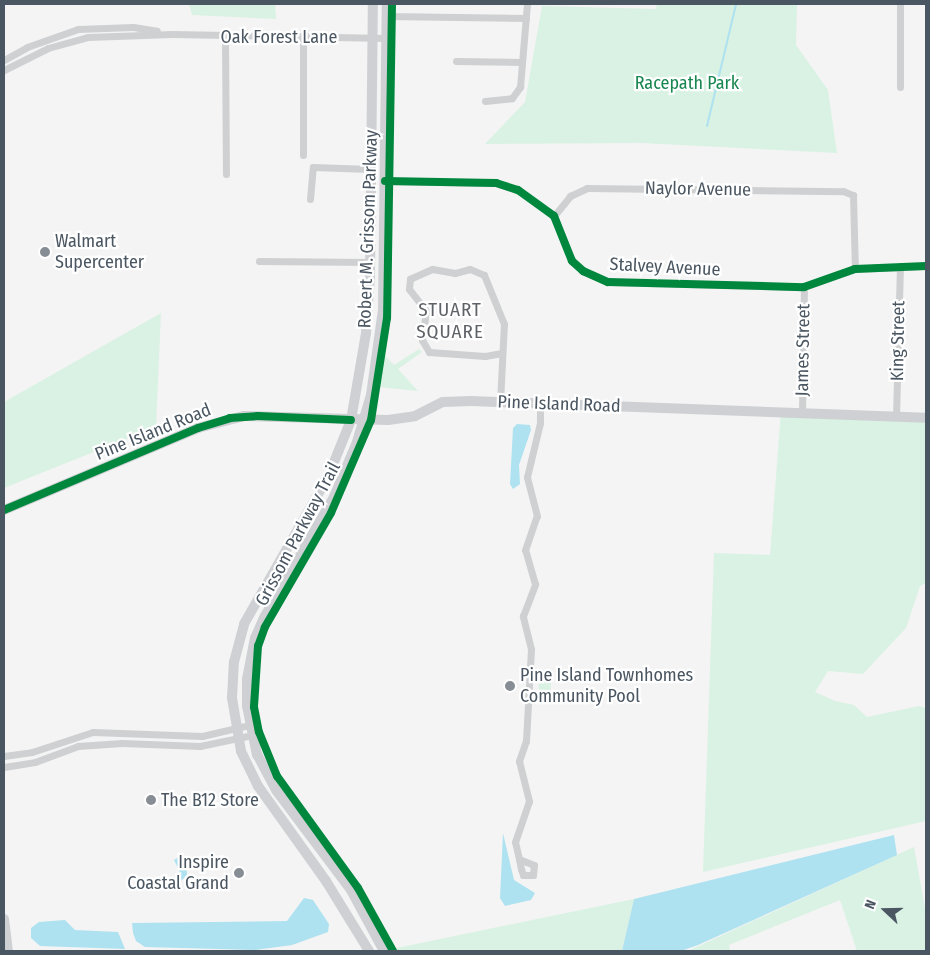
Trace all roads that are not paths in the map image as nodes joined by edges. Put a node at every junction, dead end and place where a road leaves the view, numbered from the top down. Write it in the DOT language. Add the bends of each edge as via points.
graph roads {
  1 [pos="372,4"];
  2 [pos="386,4"];
  3 [pos="527,4"];
  4 [pos="900,4"];
  5 [pos="386,16"];
  6 [pos="526,18"];
  7 [pos="172,34"];
  8 [pos="303,36"];
  9 [pos="225,37"];
  10 [pos="371,37"];
  11 [pos="386,38"];
  12 [pos="4,60"];
  13 [pos="456,61"];
  14 [pos="522,62"];
  15 [pos="4,70"];
  16 [pos="900,87"];
  17 [pos="486,101"];
  18 [pos="303,155"];
  19 [pos="370,169"];
  20 [pos="226,174"];
  21 [pos="385,181"];
  22 [pos="310,199"];
  23 [pos="554,216"];
  24 [pos="259,261"];
  25 [pos="371,262"];
  26 [pos="900,266"];
  27 [pos="926,266"];
  28 [pos="855,270"];
  29 [pos="804,287"];
  30 [pos="368,306"];
  31 [pos="383,310"];
  32 [pos="502,353"];
  33 [pos="500,402"];
  34 [pos="540,404"];
  35 [pos="802,412"];
  36 [pos="896,417"];
  37 [pos="926,418"];
  38 [pos="351,420"];
  39 [pos="364,420"];
  40 [pos="4,510"];
  41 [pos="249,725"];
  42 [pos="236,728"];
  43 [pos="169,734"];
  44 [pos="252,735"];
  45 [pos="238,739"];
  46 [pos="169,745"];
  47 [pos="4,756"];
  48 [pos="4,767"];
  49 [pos="519,860"];
  50 [pos="4,919"];
  51 [pos="8,951"];
  52 [pos="369,951"];
  53 [pos="384,951"];
  1 -- 10 [label="main road, Robert M. Grissom Parkway"];
  2 -- 5 [label="main road, Robert M. Grissom Parkway"];
  3 -- 6 [label="street"];
  4 -- 16 [label="street"];
  5 -- 6 [label="street"];
  5 -- 11 [label="main road, Robert M. Grissom Parkway"];
  6 -- 14 [label="street"];
  7 -- 9 [label="street, Oak Forest Lane"];
  7 -- 12 [label="street, Oak Forest Lane" via="133,27 78,29 43,40"];
  7 -- 15 [label="street, Oak Forest Lane" via="88,37 48,48"];
  8 -- 9 [label="street, Oak Forest Lane"];
  8 -- 10 [label="street, Oak Forest Lane"];
  8 -- 18 [label="street"];
  9 -- 20 [label="street"];
  10 -- 11 [label="street, Oak Forest Lane"];
  10 -- 19 [label="main road, Robert M. Grissom Parkway"];
  11 -- 21 [label="main road, Robert M. Grissom Parkway"];
  13 -- 14 [label="street"];
  14 -- 17 [label="street" via="520,87 515,96"];
  19 -- 22 [label="street" via="313,167"];
  19 -- 25 [label="main road, Robert M. Grissom Parkway"];
  21 -- 23 [label="street, Stalvey Avenue" via="496,182 530,196"];
  21 -- 31 [label="main road, Robert M. Grissom Parkway"];
  23 -- 28 [label="street, Naylor Avenue" via="570,196 587,188 843,191 853,195"];
  23 -- 29 [label="street, Stalvey Avenue" via="572,261 583,271 608,282"];
  24 -- 25 [label="street"];
  25 -- 30 [label="main road, Robert M. Grissom Parkway"];
  26 -- 27 [label="street, Stalvey Avenue"];
  26 -- 28 [label="street, Stalvey Avenue"];
  26 -- 36 [label="street, King Street"];
  28 -- 29 [label="street, Stalvey Avenue"];
  29 -- 35 [label="street, James Street"];
  30 -- 31 [label="main road" via="374,311"];
  30 -- 38 [label="main road, Robert M. Grissom Parkway"];
  31 -- 39 [label="main road, Robert M. Grissom Parkway" via="379,352"];
  32 -- 32 [label="street" via="502,312 479,270 448,272 432,269 410,279 408,289 426,311 422,340 429,352 485,356"];
  32 -- 33 [label="street"];
  33 -- 34 [label="main road, Pine Island Road"];
  33 -- 39 [label="main road, Pine Island Road" via="453,401 402,419"];
  34 -- 35 [label="main road, Pine Island Road"];
  34 -- 49 [label="street" via="540,424 527,477 538,510 525,550 535,584 523,616 531,649 526,741 519,766 529,801 516,833"];
  35 -- 36 [label="main road, Pine Island Road"];
  36 -- 37 [label="main road, Pine Island Road"];
  38 -- 39 [label="main road, Pine Island Road"];
  38 -- 40 [label="main road, Pine Island Road" via="230,418 198,428"];
  38 -- 42 [label="main road, Robert M. Grissom Parkway" via="328,478 244,624 234,662 232,698"];
  39 -- 41 [label="main road, Robert M. Grissom Parkway" via="334,497 264,616 255,638 247,679"];
  41 -- 42 [label="street"];
  41 -- 44 [label="main road, Robert M. Grissom Parkway"];
  42 -- 43 [label="street" via="202,736"];
  42 -- 45 [label="main road, Robert M. Grissom Parkway"];
  43 -- 46 [label="street"];
  43 -- 47 [label="street" via="93,732 32,752"];
  44 -- 45 [label="street"];
  44 -- 53 [label="main road, Robert M. Grissom Parkway" via="257,755 276,790 351,890"];
  45 -- 46 [label="street" via="200,746"];
  45 -- 52 [label="main road, Robert M. Grissom Parkway" via="258,786 326,881"];
  46 -- 48 [label="street" via="78,746 35,762"];
  50 -- 51 [label="main road"];
}
